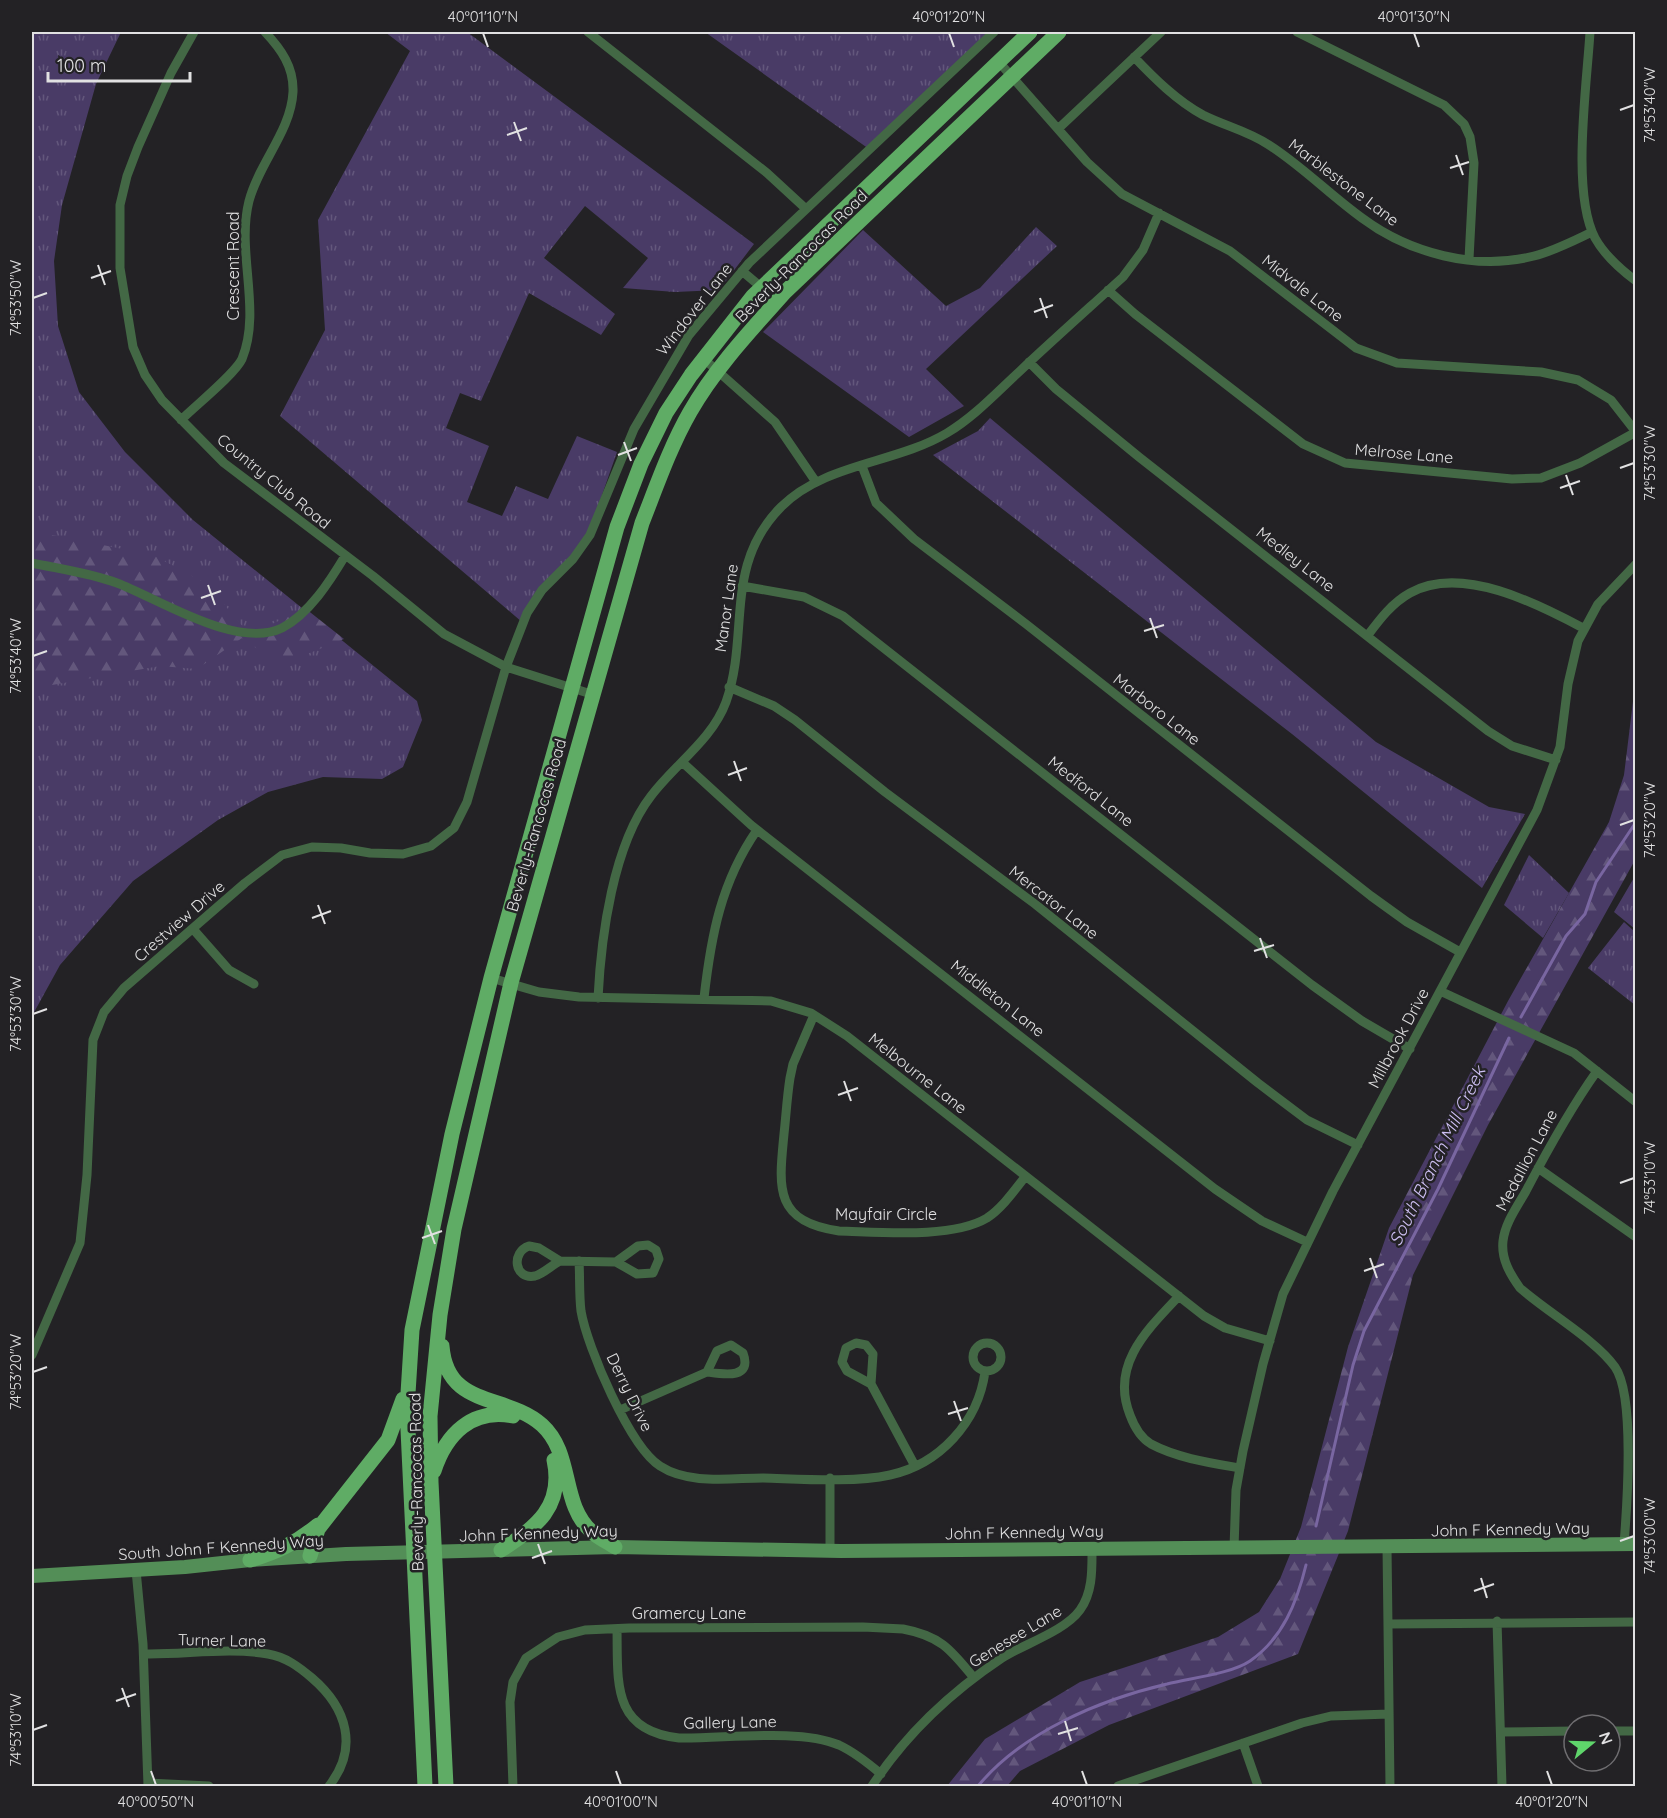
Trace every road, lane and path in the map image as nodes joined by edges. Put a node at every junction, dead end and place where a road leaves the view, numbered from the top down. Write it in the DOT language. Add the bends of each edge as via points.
graph roads {
  1 [pos="194,32"];
  2 [pos="266,32"];
  3 [pos="588,32"];
  4 [pos="994,32"];
  5 [pos="1030,32"];
  6 [pos="1059,32"];
  7 [pos="1161,32"];
  8 [pos="1297,32"];
  9 [pos="1590,32"];
  10 [pos="1134,57"];
  11 [pos="998,61"];
  12 [pos="1013,75"];
  13 [pos="1059,128"];
  14 [pos="806,208"];
  15 [pos="1159,213"];
  16 [pos="1592,232"];
  17 [pos="1468,259"];
  18 [pos="742,271"];
  19 [pos="1635,281"];
  20 [pos="761,287"];
  21 [pos="1108,290"];
  22 [pos="704,359"];
  23 [pos="1029,363"];
  24 [pos="719,371"];
  25 [pos="181,420"];
  26 [pos="1635,432"];
  27 [pos="862,466"];
  28 [pos="816,482"];
  29 [pos="345,556"];
  30 [pos="32,563"];
  31 [pos="1635,564"];
  32 [pos="742,586"];
  33 [pos="1583,628"];
  34 [pos="1368,635"];
  35 [pos="506,667"];
  36 [pos="729,687"];
  37 [pos="571,688"];
  38 [pos="591,694"];
  39 [pos="1556,760"];
  40 [pos="681,762"];
  41 [pos="757,830"];
  42 [pos="193,929"];
  43 [pos="1460,952"];
  44 [pos="491,978"];
  45 [pos="510,982"];
  46 [pos="254,984"];
  47 [pos="1440,991"];
  48 [pos="598,998"];
  49 [pos="704,998"];
  50 [pos="814,1015"];
  51 [pos="1410,1049"];
  52 [pos="1597,1071"];
  53 [pos="1635,1102"];
  54 [pos="1358,1146"];
  55 [pos="1538,1168"];
  56 [pos="1025,1177"];
  57 [pos="1635,1237"];
  58 [pos="1307,1242"];
  59 [pos="560,1261"];
  60 [pos="579,1261"];
  61 [pos="615,1262"];
  62 [pos="1179,1296"];
  63 [pos="440,1315"];
  64 [pos="1270,1341"];
  65 [pos="32,1354"];
  66 [pos="707,1372"];
  67 [pos="985,1372"];
  68 [pos="409,1382"];
  69 [pos="871,1384"];
  70 [pos="620,1410"];
  71 [pos="915,1466"];
  72 [pos="1631,1467"];
  73 [pos="1240,1468"];
  74 [pos="830,1478"];
  75 [pos="431,1482"];
  76 [pos="325,1519"];
  77 [pos="1630,1544"];
  78 [pos="615,1547"];
  79 [pos="1387,1547"];
  80 [pos="1092,1548"];
  81 [pos="1234,1548"];
  82 [pos="501,1550"];
  83 [pos="830,1551"];
  84 [pos="435,1553"];
  85 [pos="414,1554"];
  86 [pos="310,1556"];
  87 [pos="250,1560"];
  88 [pos="136,1570"];
  89 [pos="32,1576"];
  90 [pos="1497,1621"];
  91 [pos="1635,1622"];
  92 [pos="1388,1624"];
  93 [pos="617,1629"];
  94 [pos="144,1654"];
  95 [pos="974,1678"];
  96 [pos="1389,1714"];
  97 [pos="1562,1731"];
  98 [pos="1501,1732"];
  99 [pos="1243,1743"];
  100 [pos="880,1774"];
  101 [pos="1144,1782"];
  102 [pos="148,1785"];
  103 [pos="208,1786"];
  104 [pos="329,1786"];
  105 [pos="424,1786"];
  106 [pos="446,1786"];
  107 [pos="513,1786"];
  108 [pos="872,1786"];
  109 [pos="1119,1786"];
  110 [pos="1258,1786"];
  111 [pos="1390,1786"];
  112 [pos="1502,1786"];
  1 -- 25 [label="street, Country Club Road" via="138,147 123,190 118,220 120,267 133,347 153,388"];
  2 -- 25 [label="street, Crescent Road" via="288,63 293,90 288,117 249,202 246,342 236,369"];
  3 -- 14 [label="street"];
  4 -- 14 [label="street, Windover Lane"];
  5 -- 11 [label="main road, Beverly-Rancocas Road"];
  6 -- 12 [label="main road, Beverly-Rancocas Road"];
  7 -- 10 [label="street"];
  8 -- 17 [label="street" via="1444,105 1464,124 1474,163"];
  9 -- 16 [label="street" via="1582,184"];
  10 -- 13 [label="street"];
  10 -- 17 [label="street, Marblestone Lane" via="1191,107 1272,146 1389,237 1419,250"];
  11 -- 12 [label="street, Midvale Lane"];
  11 -- 20 [label="main road, Beverly-Rancocas Road"];
  12 -- 13 [label="street, Midvale Lane"];
  12 -- 24 [label="main road, Beverly-Rancocas Road" via="785,292"];
  13 -- 15 [label="street, Midvale Lane" via="1098,174 1122,194"];
  14 -- 18 [label="street, Windover Lane"];
  15 -- 21 [label="street, Manor Lane" via="1138,259"];
  15 -- 26 [label="street, Midvale Lane" via="1230,251 1344,339 1370,354 1397,363 1541,372 1578,380 1611,400"];
  16 -- 17 [label="street, Marblestone Lane" via="1532,257"];
  16 -- 19 [label="street" via="1611,260"];
  18 -- 20 [label="street"];
  18 -- 35 [label="street, Windover Lane" via="689,335 660,381 631,436 590,535 534,601"];
  20 -- 22 [label="main road, Beverly-Rancocas Road"];
  21 -- 23 [label="street, Manor Lane"];
  21 -- 26 [label="street, Melrose Lane" via="1302,444 1345,463 1512,479 1541,477 1580,463"];
  22 -- 24 [label="street"];
  22 -- 37 [label="main road, Beverly-Rancocas Road" via="666,412 641,464 617,527"];
  23 -- 27 [label="street, Manor Lane" via="950,432 921,447"];
  23 -- 34 [label="street, Medley Lane" via="1139,457"];
  24 -- 28 [label="street" via="775,422"];
  24 -- 38 [label="main road, Beverly-Rancocas Road" via="691,411 642,522"];
  25 -- 29 [label="street, Country Club Road" via="229,468"];
  27 -- 28 [label="street, Manor Lane"];
  27 -- 43 [label="street, Marboro Lane" via="876,503 914,539 1371,896"];
  28 -- 32 [label="street, Manor Lane" via="782,506 765,527 751,552"];
  29 -- 30 [label="street" via="321,592 292,621 258,634 196,618 115,583"];
  29 -- 35 [label="street, Country Club Road" via="444,634"];
  31 -- 33 [label="street, Millbrook Drive" via="1607,593"];
  32 -- 36 [label="street, Manor Lane"];
  32 -- 51 [label="street, Medford Lane" via="804,597 843,616 1312,985"];
  33 -- 34 [label="street" via="1509,593 1438,584 1401,598"];
  33 -- 39 [label="street, Millbrook Drive" via="1573,655"];
  34 -- 39 [label="street, Medley Lane" via="1500,739 1523,751"];
  35 -- 37 [label="street, Country Club Road"];
  35 -- 42 [label="street, Crestview Drive" via="467,802 454,828 444,838 403,854 327,847 296,849 270,863"];
  36 -- 40 [label="street, Manor Lane" via="717,719"];
  36 -- 54 [label="street, Mercator Lane" via="774,706 795,720 1307,1120"];
  37 -- 38 [label="street, Country Club Road"];
  37 -- 44 [label="main road, Beverly-Rancocas Road"];
  38 -- 45 [label="main road, Beverly-Rancocas Road"];
  39 -- 43 [label="street, Millbrook Drive" via="1533,818"];
  40 -- 41 [label="street, Middleton Lane"];
  40 -- 48 [label="street, Manor Lane" via="651,796 628,838 602,936"];
  41 -- 49 [label="street" via="731,873 722,897 712,935"];
  41 -- 58 [label="street, Middleton Lane" via="1227,1198 1272,1227"];
  42 -- 46 [label="street" via="229,970"];
  42 -- 65 [label="street, Crestview Drive" via="124,988 98,1026 91,1054 87,1175 80,1243"];
  43 -- 47 [label="street, Millbrook Drive"];
  44 -- 45 [label="street, Melbourne Lane"];
  44 -- 68 [label="main road, Beverly-Rancocas Road" via="425,1260 412,1330"];
  45 -- 48 [label="street, Melbourne Lane" via="551,994"];
  45 -- 63 [label="main road, Beverly-Rancocas Road" via="454,1229"];
  47 -- 51 [label="street, Millbrook Drive"];
  47 -- 52 [label="street" via="1559,1045"];
  48 -- 49 [label="street, Melbourne Lane"];
  49 -- 50 [label="street, Melbourne Lane" via="771,1001"];
  50 -- 56 [label="street, Melbourne Lane" via="847,1036"];
  50 -- 56 [label="street, Mayfair Circle" via="793,1064 780,1172 787,1203 804,1220 838,1231 962,1227 992,1214"];
  51 -- 54 [label="street, Millbrook Drive"];
  52 -- 53 [label="street"];
  52 -- 55 [label="street, Medallion Lane"];
  54 -- 58 [label="street, Millbrook Drive"];
  55 -- 57 [label="street"];
  55 -- 72 [label="street, Medallion Lane" via="1507,1228 1503,1253 1520,1288 1600,1350 1617,1368 1625,1392"];
  56 -- 62 [label="street, Melbourne Lane"];
  58 -- 64 [label="street, Millbrook Drive" via="1283,1294"];
  59 -- 59 [label="street" via="531,1276 522,1273 516,1260 520,1251 534,1246"];
  59 -- 60 [label="street"];
  60 -- 61 [label="street"];
  60 -- 70 [label="street, Derry Drive" via="584,1323"];
  61 -- 61 [label="street" via="643,1245 652,1247 659,1259 652,1273 642,1275"];
  62 -- 64 [label="street, Melbourne Lane" via="1214,1323"];
  62 -- 73 [label="street" via="1149,1328 1130,1358 1124,1378 1127,1406 1141,1436 1150,1443"];
  63 -- 75 [label="main road, Beverly-Rancocas Road" via="430,1416"];
  63 -- 78 [label="main road" via="444,1362 450,1376 476,1396 512,1408 544,1426 561,1456 574,1506 582,1520"];
  64 -- 73 [label="street, Millbrook Drive"];
  66 -- 70 [label="street"];
  67 -- 71 [label="street, Derry Drive" via="982,1395 962,1429 944,1448"];
  68 -- 76 [label="main road" via="388,1440"];
  68 -- 85 [label="main road, Beverly-Rancocas Road"];
  69 -- 69 [label="street" via="873,1354 861,1343 850,1345 844,1352 844,1367"];
  69 -- 71 [label="street"];
  70 -- 74 [label="street, Derry Drive" via="642,1448 672,1472 709,1478"];
  71 -- 74 [label="street, Derry Drive" via="879,1477"];
  72 -- 77 [label="street, Medallion Lane"];
  73 -- 81 [label="street, Millbrook Drive"];
  74 -- 83 [label="street"];
  75 -- 82 [label="main road" via="447,1440 468,1422 496,1413 512,1415 539,1432 555,1462 554,1496 540,1522"];
  75 -- 84 [label="main road, Beverly-Rancocas Road"];
  76 -- 86 [label="main road" via="314,1537"];
  76 -- 87 [label="main road" via="278,1552"];
  77 -- 79 [label="street, John F Kennedy Way"];
  78 -- 82 [label="street, John F Kennedy Way"];
  78 -- 83 [label="street, John F Kennedy Way"];
  79 -- 81 [label="street, John F Kennedy Way"];
  79 -- 92 [label="street"];
  80 -- 81 [label="street, John F Kennedy Way"];
  80 -- 83 [label="street, John F Kennedy Way"];
  80 -- 95 [label="street, Genesee Lane" via="1091,1582 1086,1600 1074,1617"];
  82 -- 84 [label="street, John F Kennedy Way"];
  84 -- 85 [label="street, John F Kennedy Way"];
  84 -- 106 [label="main road, Beverly-Rancocas Road"];
  85 -- 86 [label="street, South John F Kennedy Way"];
  85 -- 105 [label="main road, Beverly-Rancocas Road"];
  86 -- 87 [label="street, South John F Kennedy Way"];
  87 -- 88 [label="street, South John F Kennedy Way"];
  88 -- 89 [label="street, South John F Kennedy Way"];
  88 -- 94 [label="street"];
  90 -- 91 [label="street"];
  90 -- 92 [label="street"];
  90 -- 98 [label="street"];
  92 -- 96 [label="street"];
  93 -- 95 [label="street, Gramercy Lane" via="903,1629 938,1639"];
  93 -- 100 [label="street, Gallery Lane" via="618,1694 628,1712 644,1727 679,1738 819,1739 841,1746"];
  93 -- 107 [label="street, Gramercy Lane" via="572,1632 545,1643 526,1658 513,1682 510,1702"];
  94 -- 102 [label="street"];
  94 -- 104 [label="street, Turner Lane" via="254,1653 283,1658 296,1665 336,1703 346,1727 346,1753"];
  95 -- 100 [label="street, Genesee Lane" via="932,1714"];
  96 -- 99 [label="street" via="1331,1716"];
  96 -- 111 [label="street"];
  97 -- 98 [label="street"];
  98 -- 112 [label="street"];
  99 -- 101 [label="street"];
  99 -- 110 [label="street"];
  100 -- 108 [label="street, Genesee Lane"];
  101 -- 109 [label="street"];
  102 -- 103 [label="street"];
}
